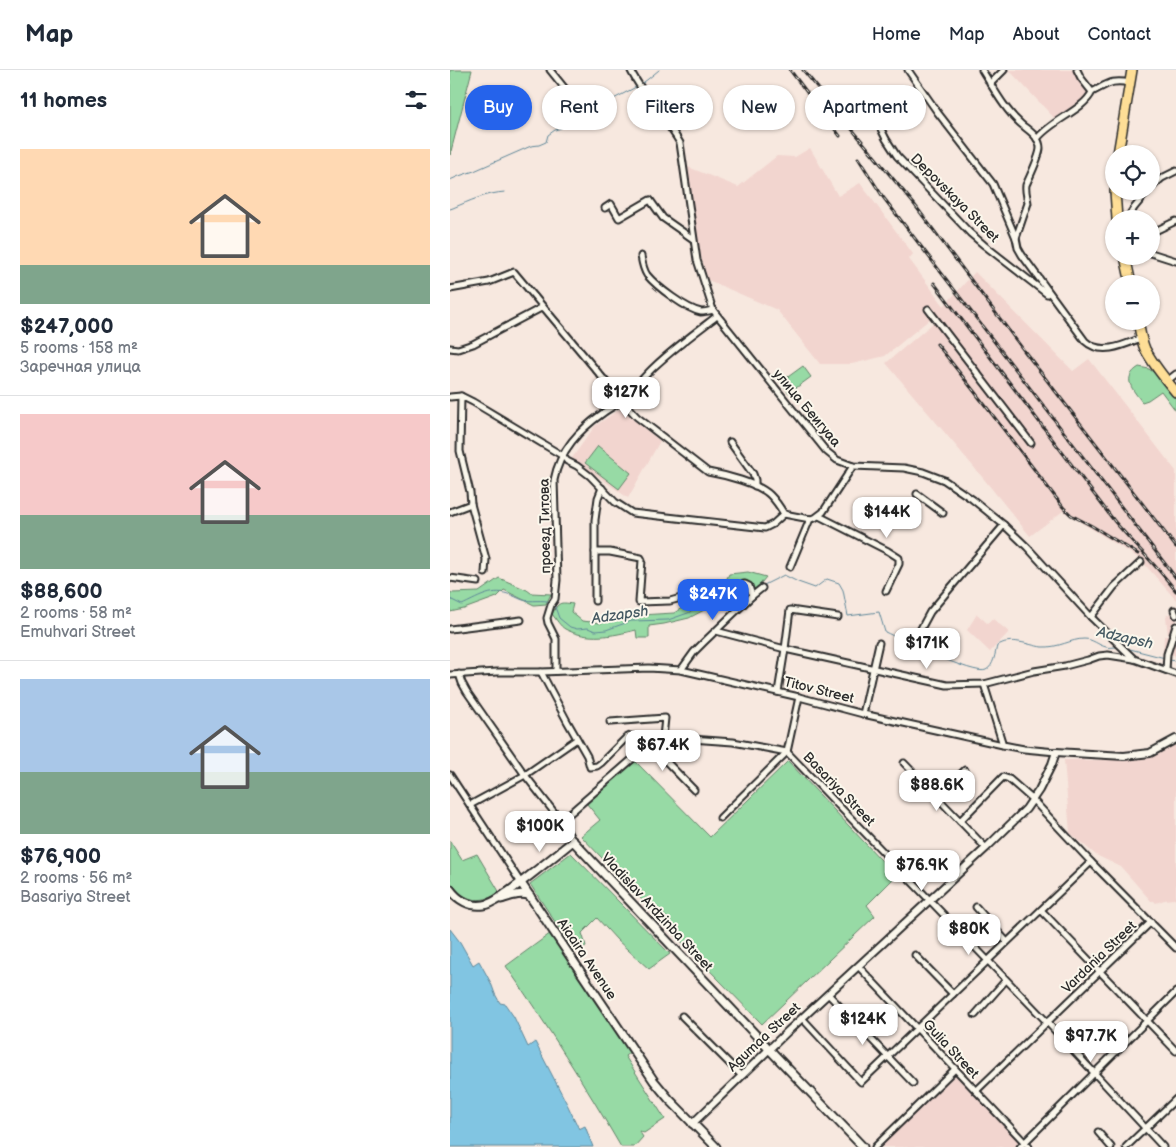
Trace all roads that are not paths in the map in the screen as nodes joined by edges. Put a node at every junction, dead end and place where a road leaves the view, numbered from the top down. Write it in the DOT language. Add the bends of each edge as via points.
graph roads {
  1 [pos="550,70"];
  2 [pos="631,70"];
  3 [pos="908,70"];
  4 [pos="982,70"];
  5 [pos="1004,70"];
  6 [pos="1077,70"];
  7 [pos="1134,71"];
  8 [pos="1130,83"];
  9 [pos="990,84"];
  10 [pos="562,85"];
  11 [pos="1092,92"];
  12 [pos="882,130"];
  13 [pos="1037,139"];
  14 [pos="1120,145"];
  15 [pos="1176,171"];
  16 [pos="1160,180"];
  17 [pos="1141,200"];
  18 [pos="605,208"];
  19 [pos="1133,210"];
  20 [pos="1176,221"];
  21 [pos="1160,229"];
  22 [pos="1016,238"];
  23 [pos="693,239"];
  24 [pos="641,256"];
  25 [pos="1160,256"];
  26 [pos="1176,261"];
  27 [pos="450,289"];
  28 [pos="1052,297"];
  29 [pos="543,307"];
  30 [pos="928,309"];
  31 [pos="713,310"];
  32 [pos="718,316"];
  33 [pos="1140,330"];
  34 [pos="1141,338"];
  35 [pos="450,348"];
  36 [pos="1176,374"];
  37 [pos="1167,381"];
  38 [pos="1176,392"];
  39 [pos="461,396"];
  40 [pos="450,397"];
  41 [pos="622,401"];
  42 [pos="730,442"];
  43 [pos="1031,443"];
  44 [pos="563,456"];
  45 [pos="853,466"];
  46 [pos="755,486"];
  47 [pos="602,488"];
  48 [pos="917,494"];
  49 [pos="471,504"];
  50 [pos="450,512"];
  51 [pos="943,513"];
  52 [pos="784,514"];
  53 [pos="819,516"];
  54 [pos="810,519"];
  55 [pos="1004,525"];
  56 [pos="595,552"];
  57 [pos="1141,562"];
  58 [pos="790,567"];
  59 [pos="484,573"];
  60 [pos="450,578"];
  61 [pos="478,582"];
  62 [pos="762,588"];
  63 [pos="751,592"];
  64 [pos="886,592"];
  65 [pos="595,601"];
  66 [pos="838,617"];
  67 [pos="1091,617"];
  68 [pos="521,620"];
  69 [pos="1176,626"];
  70 [pos="450,629"];
  71 [pos="716,632"];
  72 [pos="917,636"];
  73 [pos="878,643"];
  74 [pos="785,650"];
  75 [pos="1134,659"];
  76 [pos="1166,668"];
  77 [pos="873,669"];
  78 [pos="681,670"];
  79 [pos="556,671"];
  80 [pos="541,672"];
  81 [pos="459,674"];
  82 [pos="1176,674"];
  83 [pos="450,675"];
  84 [pos="984,684"];
  85 [pos="778,692"];
  86 [pos="799,697"];
  87 [pos="863,714"];
  88 [pos="610,722"];
  89 [pos="577,739"];
  90 [pos="658,739"];
  91 [pos="1176,740"];
  92 [pos="1003,745"];
  93 [pos="787,752"];
  94 [pos="1056,752"];
  95 [pos="904,763"];
  96 [pos="965,770"];
  97 [pos="450,775"];
  98 [pos="525,775"];
  99 [pos="694,790"];
  100 [pos="936,797"];
  101 [pos="1033,800"];
  102 [pos="470,805"];
  103 [pos="720,818"];
  104 [pos="561,821"];
  105 [pos="960,821"];
  106 [pos="573,841"];
  107 [pos="986,848"];
  108 [pos="1091,862"];
  109 [pos="521,883"];
  110 [pos="450,889"];
  111 [pos="530,896"];
  112 [pos="496,900"];
  113 [pos="929,900"];
  114 [pos="976,908"];
  115 [pos="1041,910"];
  116 [pos="1151,922"];
  117 [pos="1007,942"];
  118 [pos="1176,948"];
  119 [pos="915,955"];
  120 [pos="988,961"];
  121 [pos="858,966"];
  122 [pos="1099,971"];
  123 [pos="1006,980"];
  124 [pos="1176,992"];
  125 [pos="828,994"];
  126 [pos="953,994"];
  127 [pos="975,1015"];
  128 [pos="682,1016"];
  129 [pos="802,1018"];
  130 [pos="1147,1020"];
  131 [pos="1046,1022"];
  132 [pos="917,1029"];
  133 [pos="769,1049"];
  134 [pos="1176,1051"];
  135 [pos="888,1056"];
  136 [pos="955,1069"];
  137 [pos="1095,1074"];
  138 [pos="741,1075"];
  139 [pos="913,1083"];
  140 [pos="976,1091"];
  141 [pos="1176,1099"];
  142 [pos="692,1124"];
  143 [pos="1146,1129"];
  144 [pos="1098,1132"];
  145 [pos="1027,1145"];
  146 [pos="1130,1146"];
  147 [pos="716,1147"];
  148 [pos="863,1147"];
  149 [pos="875,1147"];
  150 [pos="1020,1147"];
  151 [pos="1111,1147"];
  152 [pos="1163,1147"];
  1 -- 10 [label="street"];
  2 -- 23 [label="street, улица Беигуаа" via="638,85 680,143"];
  3 -- 22 [label="street" via="989,178"];
  4 -- 9 [label="street"];
  5 -- 9 [label="street"];
  6 -- 11 [label="street"];
  7 -- 8 [label="highway"];
  8 -- 11 [label="street" via="1114,81"];
  8 -- 14 [label="highway"];
  9 -- 13 [label="street" via="1009,111"];
  11 -- 13 [label="street" via="1079,107"];
  12 -- 28 [label="street, Depovskaya Street" via="897,156 970,232"];
  13 -- 22 [label="street" via="1040,152 1026,185 1028,203"];
  15 -- 16 [label="street"];
  17 -- 19 [label="street"];
  18 -- 23 [label="street" via="612,204 619,218 650,200 663,218"];
  20 -- 21 [label="street"];
  22 -- 28 [label="street" via="1022,255"];
  23 -- 31 [label="street, улица Беигуаа"];
  24 -- 31 [label="street" via="647,274 675,299 696,310"];
  25 -- 26 [label="street"];
  27 -- 29 [label="street" via="489,282 514,272"];
  28 -- 34 [label="street" via="1089,344 1118,347"];
  29 -- 35 [label="street" via="473,344"];
  29 -- 41 [label="street"];
  30 -- 43 [label="street"];
  31 -- 32 [label="street, улица Беигуаа"];
  32 -- 41 [label="street, проезд Титова" via="665,356"];
  32 -- 45 [label="street, улица Беигуаа" via="826,451 837,460"];
  33 -- 34 [label="highway"];
  34 -- 37 [label="highway"];
  36 -- 37 [label="street"];
  37 -- 38 [label="highway"];
  39 -- 40 [label="street"];
  39 -- 44 [label="street"];
  39 -- 49 [label="street" via="460,451"];
  41 -- 44 [label="street, проезд Титова" via="586,426 569,443"];
  41 -- 46 [label="street" via="637,417 708,472"];
  42 -- 46 [label="street" via="753,474"];
  44 -- 47 [label="street"];
  44 -- 79 [label="street, проезд Титова" via="554,480 557,580 555,599 547,618 556,639"];
  45 -- 53 [label="street"];
  45 -- 55 [label="street, улица Беигуаа" via="904,468 944,480"];
  46 -- 52 [label="street" via="770,495"];
  47 -- 52 [label="street" via="632,513 765,528"];
  47 -- 56 [label="street" via="595,520"];
  48 -- 51 [label="street"];
  49 -- 50 [label="street"];
  49 -- 59 [label="street" via="486,559"];
  52 -- 54 [label="street"];
  53 -- 54 [label="street"];
  53 -- 64 [label="street" via="899,558"];
  54 -- 58 [label="street"];
  55 -- 67 [label="street, улица Беигуаа"];
  55 -- 72 [label="street" via="930,612"];
  56 -- 63 [label="street" via="641,558 640,602 670,601 745,584"];
  56 -- 65 [label="street"];
  57 -- 67 [label="street" via="1114,587"];
  60 -- 61 [label="street"];
  62 -- 63 [label="street"];
  63 -- 71 [label="street"];
  66 -- 74 [label="street" via="790,610"];
  67 -- 75 [label="street, улица Беигуаа"];
  68 -- 70 [label="street"];
  69 -- 76 [label="street"];
  71 -- 74 [label="street"];
  71 -- 78 [label="street" via="694,652"];
  73 -- 77 [label="street"];
  74 -- 77 [label="street"];
  74 -- 85 [label="street"];
  75 -- 76 [label="street"];
  75 -- 84 [label="street" via="1099,656"];
  76 -- 82 [label="street"];
  77 -- 84 [label="street" via="947,685"];
  77 -- 87 [label="street"];
  78 -- 79 [label="street, Titov Street"];
  78 -- 85 [label="street, Titov Street"];
  79 -- 80 [label="street, Titov Street"];
  80 -- 81 [label="street, Titov Street"];
  80 -- 89 [label="street"];
  81 -- 83 [label="street, Titov Street"];
  81 -- 98 [label="street, Vladislav Ardzinba Street" via="467,692"];
  84 -- 92 [label="street"];
  85 -- 86 [label="street, Titov Street"];
  86 -- 87 [label="street, Titov Street"];
  86 -- 93 [label="street"];
  87 -- 92 [label="street, Titov Street"];
  88 -- 90 [label="street" via="665,718"];
  89 -- 90 [label="street" via="590,767 601,764 630,736"];
  89 -- 98 [label="street"];
  90 -- 93 [label="street" via="733,742"];
  90 -- 99 [label="street" via="658,753"];
  90 -- 104 [label="street"];
  91 -- 94 [label="street, Titov Street" via="1150,753 1124,756"];
  92 -- 94 [label="street, Titov Street"];
  93 -- 103 [label="street"];
  93 -- 113 [label="street, Basariya Street"];
  94 -- 101 [label="street, Agumaa Street"];
  95 -- 100 [label="street"];
  96 -- 100 [label="street"];
  97 -- 102 [label="street, Aiaaira Avenue"];
  98 -- 102 [label="street"];
  98 -- 104 [label="street, Vladislav Ardzinba Street"];
  100 -- 105 [label="street"];
  101 -- 105 [label="street" via="1003,777"];
  101 -- 107 [label="street, Agumaa Street"];
  101 -- 108 [label="street"];
  102 -- 109 [label="street, Aiaaira Avenue"];
  104 -- 106 [label="street, Vladislav Ardzinba Street"];
  105 -- 107 [label="street"];
  106 -- 109 [label="main road"];
  106 -- 133 [label="main road, Vladislav Ardzinba Street"];
  107 -- 113 [label="street, Agumaa Street"];
  108 -- 115 [label="street"];
  108 -- 116 [label="street"];
  109 -- 111 [label="main road, Aiaaira Avenue"];
  109 -- 112 [label="main road"];
  110 -- 112 [label="main road" via="468,904 484,905"];
  111 -- 112 [label="main road" via="520,894"];
  111 -- 142 [label="main road, Aiaaira Avenue" via="654,1081"];
  113 -- 120 [label="street, Basariya Street"];
  113 -- 121 [label="street, Agumaa Street"];
  114 -- 117 [label="street"];
  115 -- 117 [label="street"];
  115 -- 122 [label="street"];
  116 -- 118 [label="street"];
  116 -- 122 [label="street, Vardania Street"];
  117 -- 120 [label="street"];
  119 -- 126 [label="street"];
  120 -- 123 [label="street, Basariya Street"];
  120 -- 126 [label="street"];
  121 -- 125 [label="street, Agumaa Street"];
  121 -- 132 [label="street, Gulia Street"];
  122 -- 130 [label="street"];
  122 -- 131 [label="street, Vardania Street"];
  123 -- 127 [label="street"];
  123 -- 131 [label="street, Basariya Street"];
  124 -- 130 [label="street"];
  125 -- 129 [label="street, Agumaa Street"];
  125 -- 135 [label="street"];
  126 -- 132 [label="street"];
  128 -- 138 [label="street"];
  129 -- 133 [label="street, Agumaa Street"];
  129 -- 135 [label="street" via="861,1082"];
  130 -- 134 [label="street"];
  130 -- 137 [label="street"];
  131 -- 137 [label="street, Basariya Street"];
  131 -- 140 [label="street, Vardania Street"];
  132 -- 135 [label="street"];
  132 -- 136 [label="street, Gulia Street"];
  133 -- 138 [label="street, Agumaa Street"];
  133 -- 148 [label="main road, Vladislav Ardzinba Street"];
  135 -- 139 [label="street"];
  136 -- 140 [label="street, Gulia Street"];
  136 -- 149 [label="street"];
  137 -- 143 [label="street, Basariya Street"];
  137 -- 145 [label="street"];
  138 -- 142 [label="street, Agumaa Street"];
  140 -- 145 [label="street, Gulia Street"];
  141 -- 143 [label="street"];
  142 -- 147 [label="main road, Aiaaira Avenue"];
  143 -- 146 [label="street"];
  143 -- 152 [label="street, Basariya Street"];
  144 -- 151 [label="street"];
  145 -- 150 [label="street"];
}
